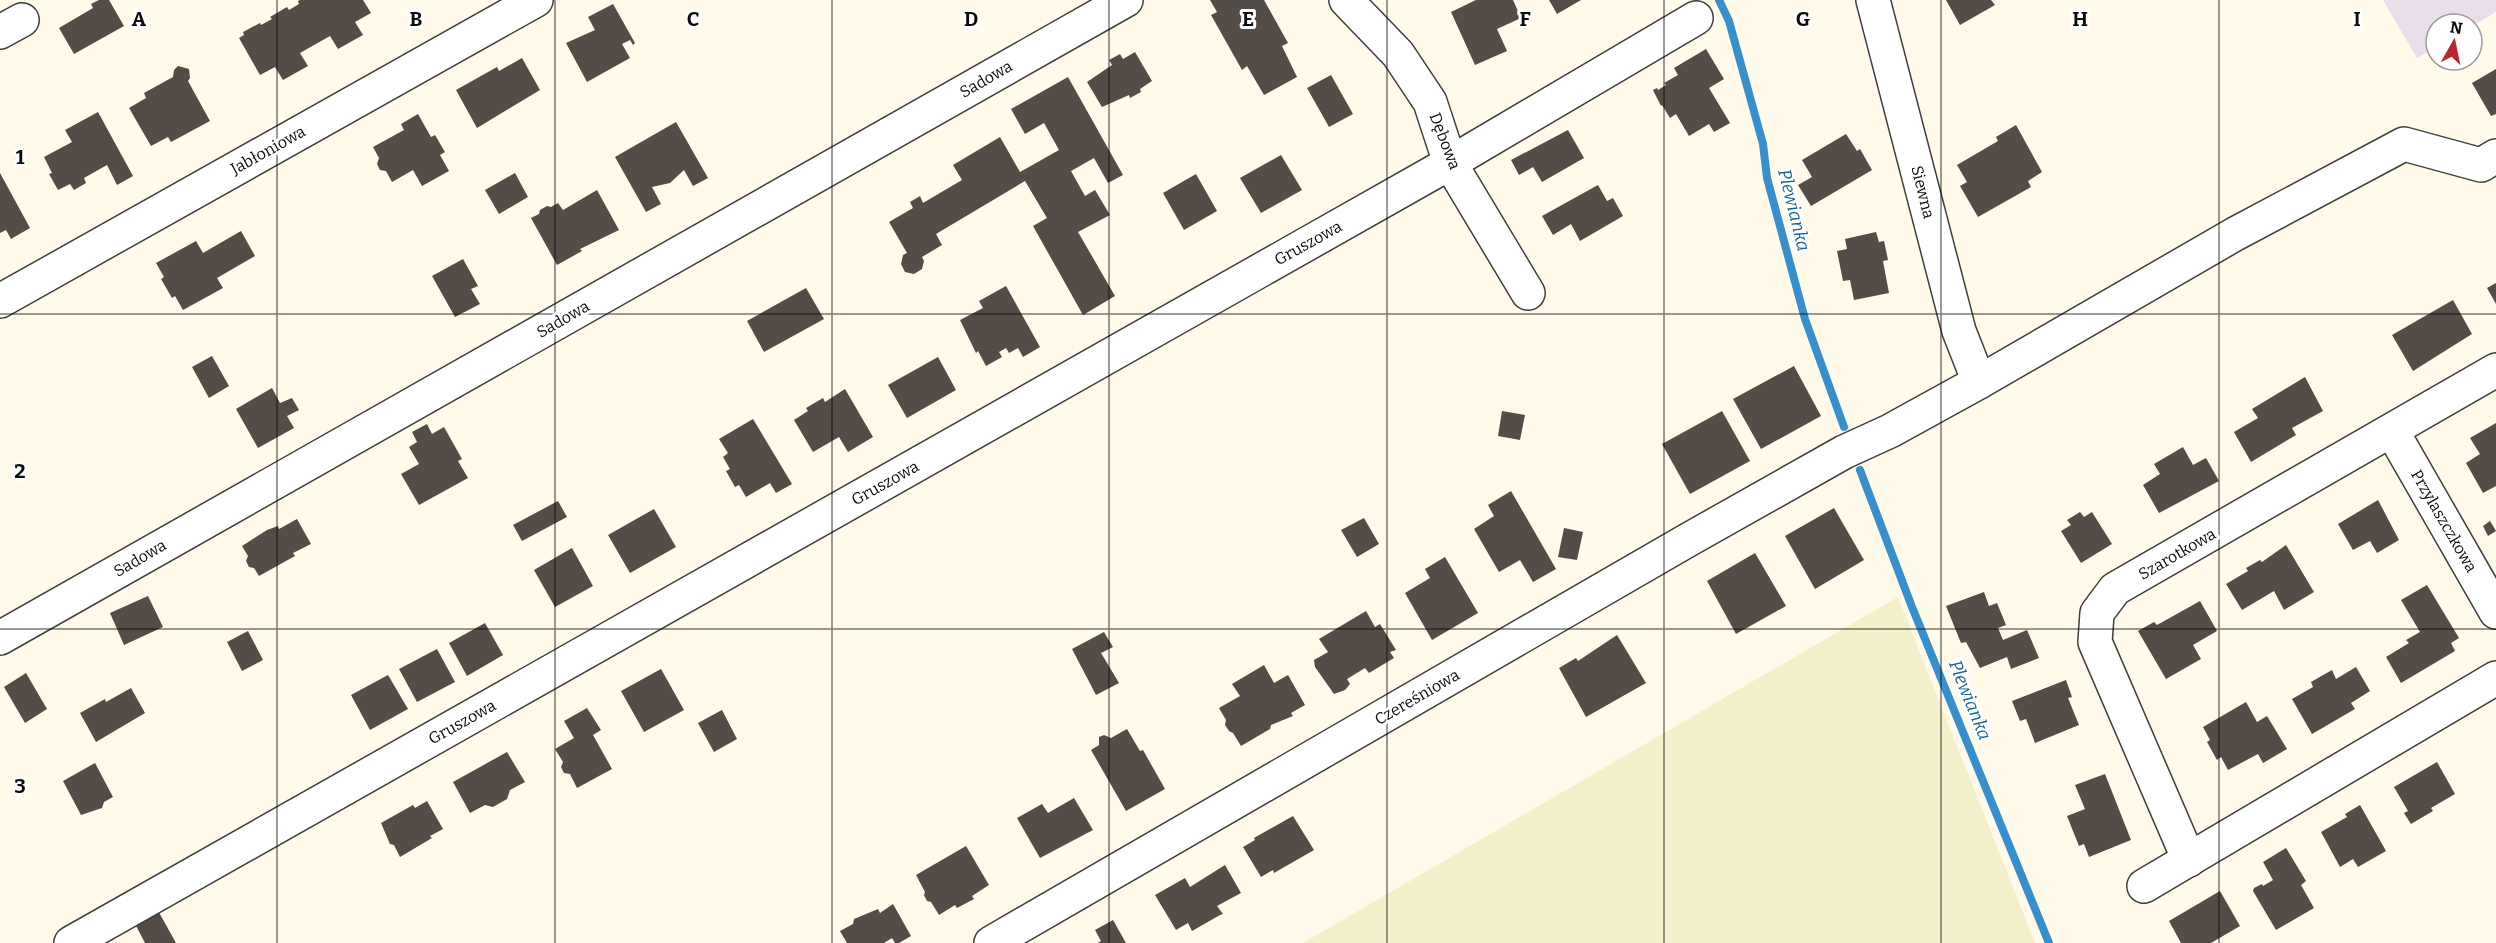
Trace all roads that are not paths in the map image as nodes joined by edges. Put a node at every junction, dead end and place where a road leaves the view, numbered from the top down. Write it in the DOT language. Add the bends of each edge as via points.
graph roads {
  1 [pos="536,0"];
  2 [pos="1126,0"];
  3 [pos="1346,0"];
  4 [pos="1874,0"];
  5 [pos="1696,18"];
  6 [pos="2488,160"];
  7 [pos="1450,163"];
  8 [pos="1528,293"];
  9 [pos="0,301"];
  10 [pos="2496,370"];
  11 [pos="1979,382"];
  12 [pos="2392,431"];
  13 [pos="2496,612"];
  14 [pos="0,638"];
  15 [pos="2496,678"];
  16 [pos="2189,860"];
  17 [pos="2144,886"];
  18 [pos="71,943"];
  19 [pos="991,943"];
  1 -- 9 [label="street, Jabłoniowa"];
  2 -- 14 [label="street, Sadowa"];
  3 -- 7 [label="street, Dębowa" via="1398,54 1430,102"];
  4 -- 11 [label="street, Siewna" via="1959,332"];
  5 -- 7 [label="street, Gruszowa"];
  6 -- 11 [label="street, Czereśniowa" via="2404,144 2235,234"];
  7 -- 8 [label="street, Dębowa"];
  7 -- 18 [label="street, Gruszowa"];
  10 -- 12 [label="street, Szarotkowa"];
  11 -- 19 [label="street, Czereśniowa" via="1688,540"];
  12 -- 13 [label="street, Przylaszczkowa"];
  12 -- 16 [label="street, Szarotkowa" via="2115,589 2097,613 2095,642"];
  15 -- 16 [label="street"];
  16 -- 17 [label="street"];
}
